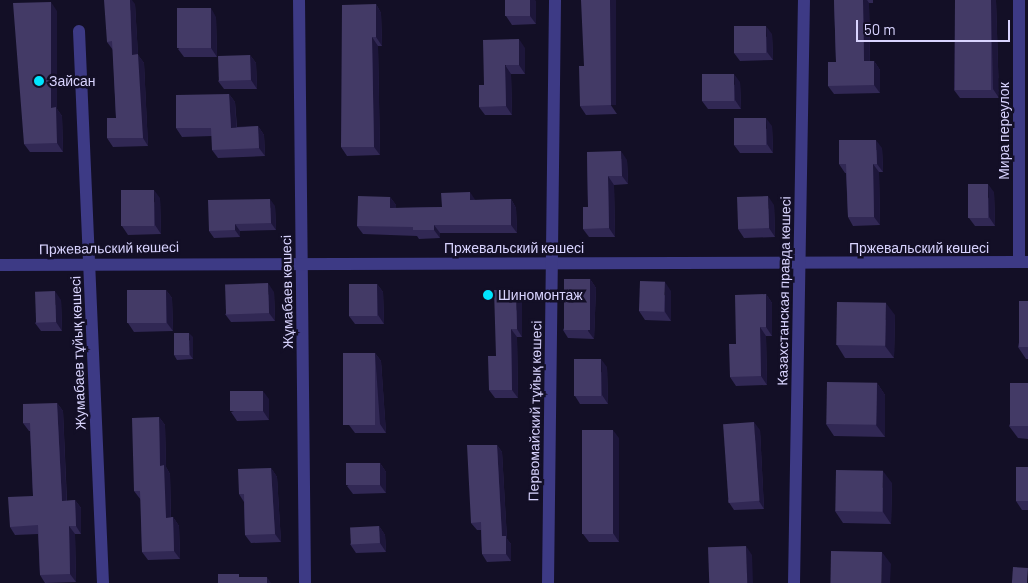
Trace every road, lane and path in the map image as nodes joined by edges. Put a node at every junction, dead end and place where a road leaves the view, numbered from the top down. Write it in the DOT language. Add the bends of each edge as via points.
graph roads {
  1 [pos="299,0"];
  2 [pos="555,0"];
  3 [pos="804,0"];
  4 [pos="1019,0"];
  5 [pos="79,31"];
  6 [pos="301,262"];
  7 [pos="1023,262"];
  8 [pos="89,263"];
  9 [pos="799,263"];
  10 [pos="0,264"];
  11 [pos="552,264"];
  12 [pos="103,583"];
  13 [pos="306,583"];
  14 [pos="548,583"];
  15 [pos="794,583"];
  1 -- 6 [label="street, Жұмабаев көшесі"];
  2 -- 11 [label="street, Первомайский тұйық көшесі"];
  3 -- 9 [label="street, Казахстанская правда көшесі"];
  4 -- 7 [label="street, Мира переулок"];
  5 -- 8 [label="street, Жумабаев тұйық көшесі"];
  6 -- 8 [label="street, Пржевальский көшесі"];
  6 -- 11 [label="street, Пржевальский көшесі"];
  6 -- 13 [label="street, Жұмабаев көшесі"];
  7 -- 9 [label="street, Пржевальский көшесі"];
  8 -- 10 [label="street, Пржевальский көшесі"];
  8 -- 12 [label="street, Жумабаев тұйық көшесі"];
  9 -- 11 [label="street, Пржевальский көшесі"];
  9 -- 15 [label="street, Казахстанская правда көшесі"];
  11 -- 14 [label="street, Первомайский тұйық көшесі"];
}
